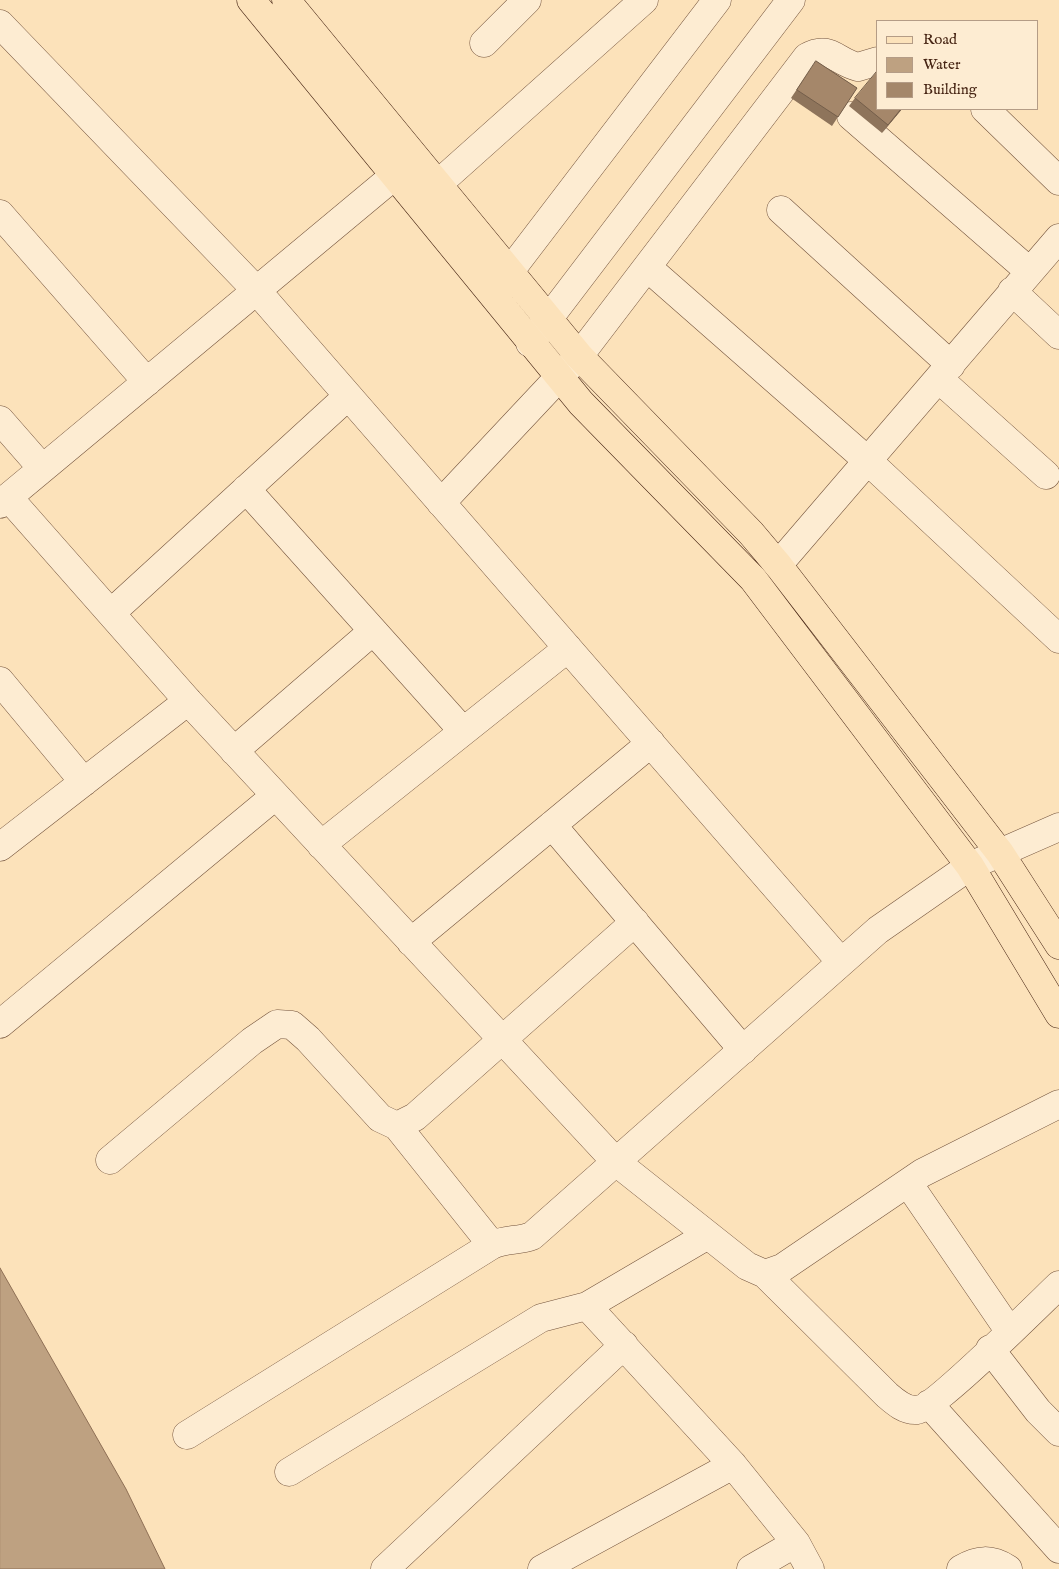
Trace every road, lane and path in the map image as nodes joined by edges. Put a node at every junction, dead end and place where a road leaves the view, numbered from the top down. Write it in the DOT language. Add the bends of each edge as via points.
graph roads {
  1 [pos="250,0"];
  2 [pos="286,0"];
  3 [pos="527,0"];
  4 [pos="716,0"];
  5 [pos="791,0"];
  6 [pos="639,2"];
  7 [pos="0,24"];
  8 [pos="484,43"];
  9 [pos="876,62"];
  10 [pos="986,110"];
  11 [pos="851,116"];
  12 [pos="413,156"];
  13 [pos="394,176"];
  14 [pos="1059,181"];
  15 [pos="438,184"];
  16 [pos="781,210"];
  17 [pos="0,214"];
  18 [pos="1059,238"];
  19 [pos="647,267"];
  20 [pos="510,271"];
  21 [pos="1029,271"];
  22 [pos="256,291"];
  23 [pos="1012,291"];
  24 [pos="490,293"];
  25 [pos="550,318"];
  26 [pos="1059,335"];
  27 [pos="530,342"];
  28 [pos="579,356"];
  29 [pos="945,372"];
  30 [pos="560,377"];
  31 [pos="147,382"];
  32 [pos="348,396"];
  33 [pos="0,420"];
  34 [pos="868,461"];
  35 [pos="42,468"];
  36 [pos="1046,475"];
  37 [pos="246,489"];
  38 [pos="4,500"];
  39 [pos="441,503"];
  40 [pos="751,533"];
  41 [pos="729,554"];
  42 [pos="778,564"];
  43 [pos="111,614"];
  44 [pos="373,631"];
  45 [pos="1059,639"];
  46 [pos="568,648"];
  47 [pos="0,681"];
  48 [pos="188,701"];
  49 [pos="463,731"];
  50 [pos="651,743"];
  51 [pos="234,751"];
  52 [pos="84,782"];
  53 [pos="276,796"];
  54 [pos="552,825"];
  55 [pos="1059,827"];
  56 [pos="321,845"];
  57 [pos="0,847"];
  58 [pos="1000,853"];
  59 [pos="970,866"];
  60 [pos="635,922"];
  61 [pos="411,942"];
  62 [pos="1059,945"];
  63 [pos="841,962"];
  64 [pos="1059,1014"];
  65 [pos="0,1024"];
  66 [pos="502,1039"];
  67 [pos="743,1050"];
  68 [pos="1059,1104"];
  69 [pos="397,1126"];
  70 [pos="110,1160"];
  71 [pos="616,1162"];
  72 [pos="908,1183"];
  73 [pos="708,1235"];
  74 [pos="492,1244"];
  75 [pos="765,1274"];
  76 [pos="1059,1285"];
  77 [pos="587,1306"];
  78 [pos="1000,1341"];
  79 [pos="624,1345"];
  80 [pos="929,1404"];
  81 [pos="1058,1429"];
  82 [pos="188,1436"];
  83 [pos="733,1465"];
  84 [pos="289,1472"];
  85 [pos="796,1543"];
  86 [pos="1059,1550"];
  87 [pos="385,1569"];
  88 [pos="542,1569"];
  89 [pos="751,1569"];
  90 [pos="810,1569"];
  91 [pos="961,1569"];
  92 [pos="1008,1569"];
  1 -- 13 [label="main road"];
  2 -- 12 [label="main road"];
  3 -- 8 [label="street"];
  4 -- 20 [label="street"];
  5 -- 25 [label="street"];
  6 -- 15 [label="street"];
  7 -- 22 [label="street"];
  9 -- 19 [label="street" via="858,67 825,51 807,57"];
  10 -- 14 [label="street"];
  11 -- 21 [label="street"];
  12 -- 13 [label="street"];
  12 -- 15 [label="main road"];
  13 -- 22 [label="street"];
  13 -- 24 [label="main road"];
  15 -- 20 [label="main road"];
  16 -- 29 [label="street"];
  17 -- 31 [label="street"];
  18 -- 21 [label="street"];
  19 -- 28 [label="street"];
  19 -- 34 [label="street"];
  20 -- 24 [label="street"];
  20 -- 25 [label="main road"];
  21 -- 23 [label="street"];
  22 -- 31 [label="street"];
  22 -- 32 [label="street"];
  23 -- 26 [label="street"];
  23 -- 29 [label="street"];
  24 -- 27 [label="main road"];
  25 -- 27 [label="street"];
  25 -- 28 [label="main road"];
  27 -- 30 [label="main road"];
  28 -- 30 [label="street"];
  28 -- 40 [label="main road"];
  29 -- 34 [label="street"];
  29 -- 36 [label="street"];
  30 -- 39 [label="street"];
  30 -- 41 [label="main road" via="581,403"];
  31 -- 35 [label="street"];
  32 -- 37 [label="street"];
  32 -- 39 [label="street"];
  33 -- 35 [label="street"];
  34 -- 42 [label="street"];
  34 -- 45 [label="street"];
  35 -- 38 [label="street"];
  37 -- 43 [label="street"];
  37 -- 44 [label="street"];
  38 -- 43 [label="street"];
  39 -- 46 [label="street"];
  40 -- 41 [label="main road"];
  40 -- 42 [label="main road"];
  41 -- 59 [label="main road" via="753,579"];
  42 -- 58 [label="main road"];
  43 -- 48 [label="street"];
  44 -- 49 [label="street"];
  44 -- 51 [label="street"];
  46 -- 49 [label="street"];
  46 -- 50 [label="street"];
  47 -- 52 [label="street"];
  48 -- 51 [label="street"];
  48 -- 52 [label="street"];
  49 -- 56 [label="street"];
  50 -- 54 [label="street"];
  50 -- 63 [label="street"];
  51 -- 53 [label="street"];
  52 -- 57 [label="street"];
  53 -- 56 [label="street"];
  53 -- 65 [label="street"];
  54 -- 60 [label="street"];
  54 -- 61 [label="street"];
  55 -- 58 [label="street"];
  56 -- 61 [label="street"];
  58 -- 59 [label="street"];
  58 -- 62 [label="main road"];
  59 -- 63 [label="street" via="878,930"];
  59 -- 64 [label="main road"];
  60 -- 66 [label="street"];
  60 -- 67 [label="street"];
  61 -- 66 [label="street"];
  63 -- 67 [label="street"];
  66 -- 69 [label="street" via="415,1117"];
  66 -- 71 [label="street"];
  67 -- 71 [label="street"];
  68 -- 72 [label="street"];
  69 -- 70 [label="street" via="380,1118 292,1025 277,1024 252,1041"];
  69 -- 74 [label="street"];
  71 -- 73 [label="street"];
  71 -- 74 [label="street" via="532,1236"];
  72 -- 75 [label="street" via="782,1268"];
  72 -- 78 [label="street"];
  73 -- 75 [label="street" via="747,1266"];
  73 -- 77 [label="street"];
  74 -- 82 [label="street"];
  75 -- 80 [label="street" via="897,1404 919,1410"];
  76 -- 78 [label="street"];
  77 -- 79 [label="street"];
  77 -- 84 [label="street" via="541,1318"];
  78 -- 80 [label="street"];
  78 -- 81 [label="street" via="1038,1411"];
  79 -- 83 [label="street"];
  79 -- 87 [label="street"];
  80 -- 86 [label="street"];
  83 -- 85 [label="street"];
  83 -- 88 [label="street"];
  85 -- 89 [label="street"];
  85 -- 90 [label="street"];
  91 -- 92 [label="street" via="986,1560"];
}
